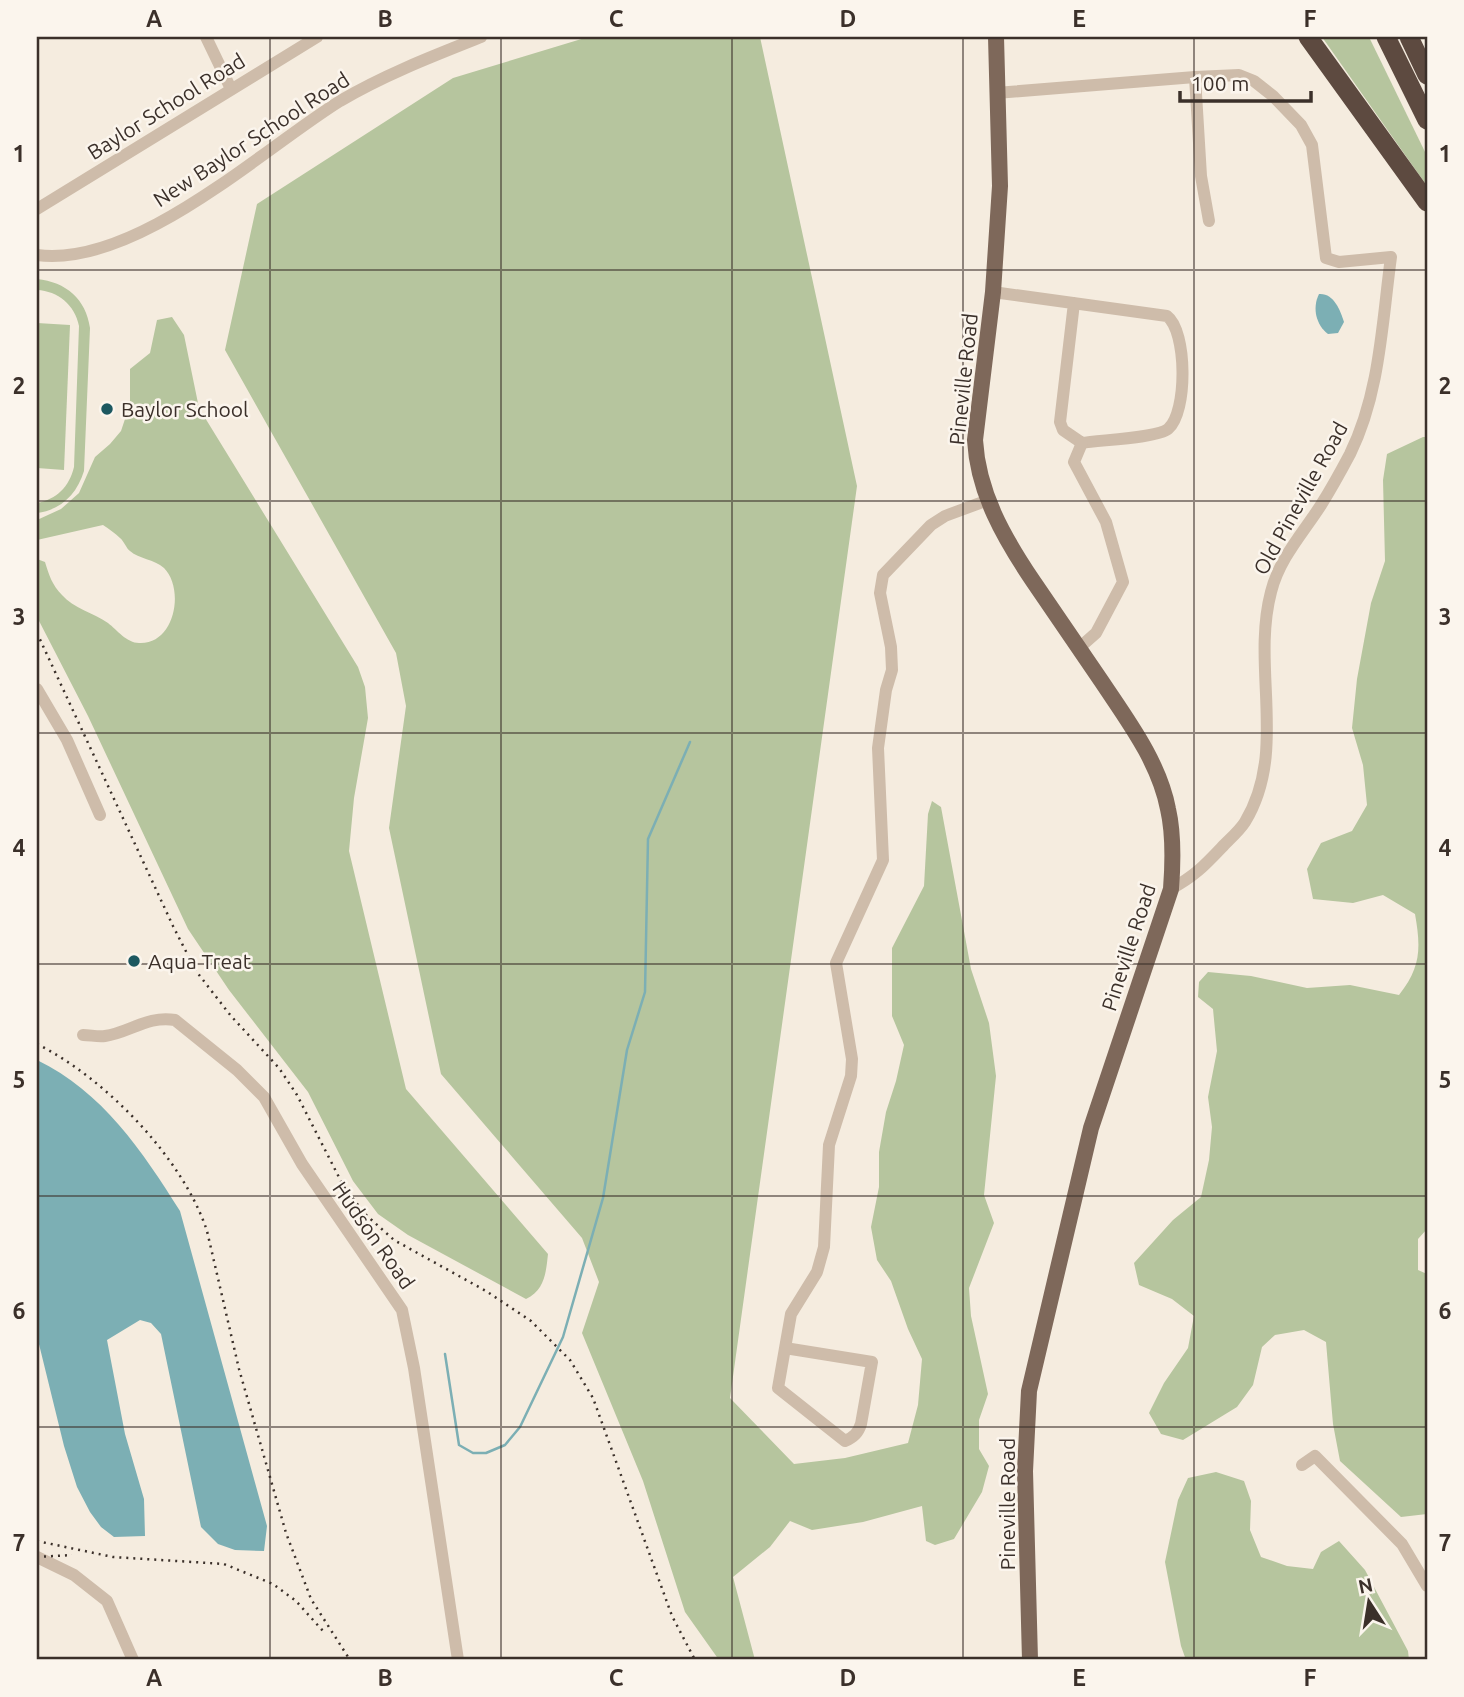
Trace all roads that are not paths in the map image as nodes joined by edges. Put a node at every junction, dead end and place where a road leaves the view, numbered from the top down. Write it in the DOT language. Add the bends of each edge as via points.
graph roads {
  1 [pos="206,37"];
  2 [pos="317,37"];
  3 [pos="481,37"];
  4 [pos="996,37"];
  5 [pos="1310,37"];
  6 [pos="1386,37"];
  7 [pos="1409,37"];
  8 [pos="1427,75"];
  9 [pos="1195,77"];
  10 [pos="231,89"];
  11 [pos="996,93"];
  12 [pos="1427,120"];
  13 [pos="1427,202"];
  14 [pos="37,209"];
  15 [pos="1209,222"];
  16 [pos="37,255"];
  17 [pos="993,292"];
  18 [pos="1074,303"];
  19 [pos="1082,443"];
  20 [pos="988,500"];
  21 [pos="1079,648"];
  22 [pos="37,689"];
  23 [pos="100,815"];
  24 [pos="1171,889"];
  25 [pos="83,1035"];
  26 [pos="785,1348"];
  27 [pos="1302,1465"];
  28 [pos="37,1558"];
  29 [pos="1427,1586"];
  30 [pos="133,1660"];
  31 [pos="458,1660"];
  32 [pos="1031,1660"];
  1 -- 10 [label="street"];
  2 -- 10 [label="street, Baylor School Road"];
  3 -- 16 [label="street, New Baylor School Road" via="342,100 176,214 86,252"];
  4 -- 11 [label="main road, Pineville Road"];
  5 -- 13 [label="highway"];
  6 -- 12 [label="highway"];
  7 -- 8 [label="highway"];
  9 -- 11 [label="street"];
  9 -- 15 [label="street" via="1201,176"];
  9 -- 24 [label="street, Old Pineville Road" via="1239,75 1254,81 1301,125 1312,145 1326,258 1339,262 1391,257 1374,385 1364,420 1350,454 1283,561 1271,590 1264,645 1268,750 1261,787 1245,823 1197,874"];
  10 -- 14 [label="street, Baylor School Road"];
  11 -- 17 [label="main road, Pineville Road" via="1000,186"];
  17 -- 18 [label="street"];
  17 -- 20 [label="main road, Pineville Road" via="975,440"];
  18 -- 19 [label="street" via="1060,422 1063,430"];
  18 -- 19 [label="street" via="1167,316 1181,341 1180,407 1168,429"];
  19 -- 21 [label="street" via="1074,462 1106,522 1123,582 1096,633"];
  20 -- 21 [label="main road, Pineville Road" via="1006,541"];
  20 -- 26 [label="street" via="931,525 883,575 880,593 892,670 878,748 883,860 836,963 851,1076 829,1145 824,1247 817,1272 791,1314"];
  21 -- 24 [label="main road, Pineville Road" via="1154,767 1168,808"];
  22 -- 23 [label="street" via="67,740"];
  24 -- 32 [label="main road, Pineville Road" via="1091,1128 1029,1391 1025,1471"];
  25 -- 31 [label="street, Hudson Road" via="106,1036 154,1020 175,1020 237,1070 264,1097 302,1164 402,1310"];
  26 -- 26 [label="street" via="778,1388 845,1441 858,1433 872,1362"];
  27 -- 29 [label="street" via="1315,1456 1402,1544"];
  28 -- 30 [label="street" via="74,1575 107,1601"];
}
